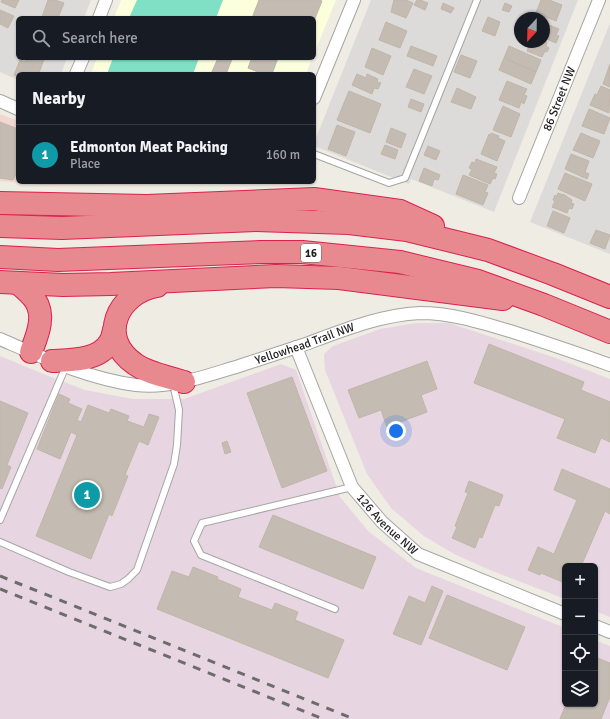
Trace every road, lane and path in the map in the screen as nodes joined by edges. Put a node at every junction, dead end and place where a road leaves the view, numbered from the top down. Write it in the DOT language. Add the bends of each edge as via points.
graph roads {
  1 [pos="106,0"];
  2 [pos="354,0"];
  3 [pos="477,0"];
  4 [pos="599,0"];
  5 [pos="100,16"];
  6 [pos="82,60"];
  7 [pos="77,72"];
  8 [pos="316,93"];
  9 [pos="0,101"];
  10 [pos="16,108"];
  11 [pos="316,155"];
  12 [pos="519,198"];
  13 [pos="0,203"];
  14 [pos="0,226"];
  15 [pos="488,250"];
  16 [pos="0,257"];
  17 [pos="186,281"];
  18 [pos="10,283"];
  19 [pos="610,297"];
  20 [pos="544,305"];
  21 [pos="114,330"];
  22 [pos="610,332"];
  23 [pos="0,339"];
  24 [pos="296,347"];
  25 [pos="31,352"];
  26 [pos="59,363"];
  27 [pos="610,365"];
  28 [pos="179,383"];
  29 [pos="352,487"];
  30 [pos="0,520"];
  31 [pos="0,542"];
  32 [pos="335,609"];
  33 [pos="562,613"];
  34 [pos="598,627"];
  35 [pos="610,632"];
  1 -- 5 [label="street"];
  2 -- 8 [label="street"];
  3 -- 11 [label="lane" via="405,178 389,183"];
  4 -- 12 [label="street, 86 Street NW"];
  6 -- 7 [label="street"];
  9 -- 10 [label="street"];
  13 -- 15 [label="highway" via="147,206 314,199 400,211"];
  14 -- 15 [label="highway" via="62,228 256,220 349,223 407,230"];
  15 -- 19 [label="highway"];
  16 -- 20 [label="highway, 16" via="58,260 262,252 350,256 400,262 478,281"];
  17 -- 18 [label="highway" via="63,285"];
  17 -- 20 [label="highway" via="276,276 339,278"];
  17 -- 21 [label="highway" via="140,291 122,307"];
  18 -- 25 [label="highway" via="36,301 40,311 38,331"];
  20 -- 22 [label="highway, 16"];
  21 -- 26 [label="highway" via="110,343 98,353"];
  21 -- 28 [label="highway" via="116,344 135,365"];
  23 -- 25 [label="street, Yellowhead Trail NW"];
  24 -- 27 [label="street, Yellowhead Trail NW" via="394,315 447,314 554,345"];
  24 -- 28 [label="street, Yellowhead Trail NW"];
  24 -- 29 [label="street, 126 Avenue NW"];
  25 -- 26 [label="street, Yellowhead Trail NW"];
  26 -- 28 [label="street, Yellowhead Trail NW" via="112,381 137,385"];
  26 -- 30 [label="lane"];
  28 -- 31 [label="lane" via="174,464 137,570 128,579 121,584 110,586 69,572"];
  29 -- 32 [label="lane" via="202,523 194,541 201,555"];
  29 -- 33 [label="street, 126 Avenue NW" via="382,522 418,554"];
  34 -- 35 [label="street"];
}
